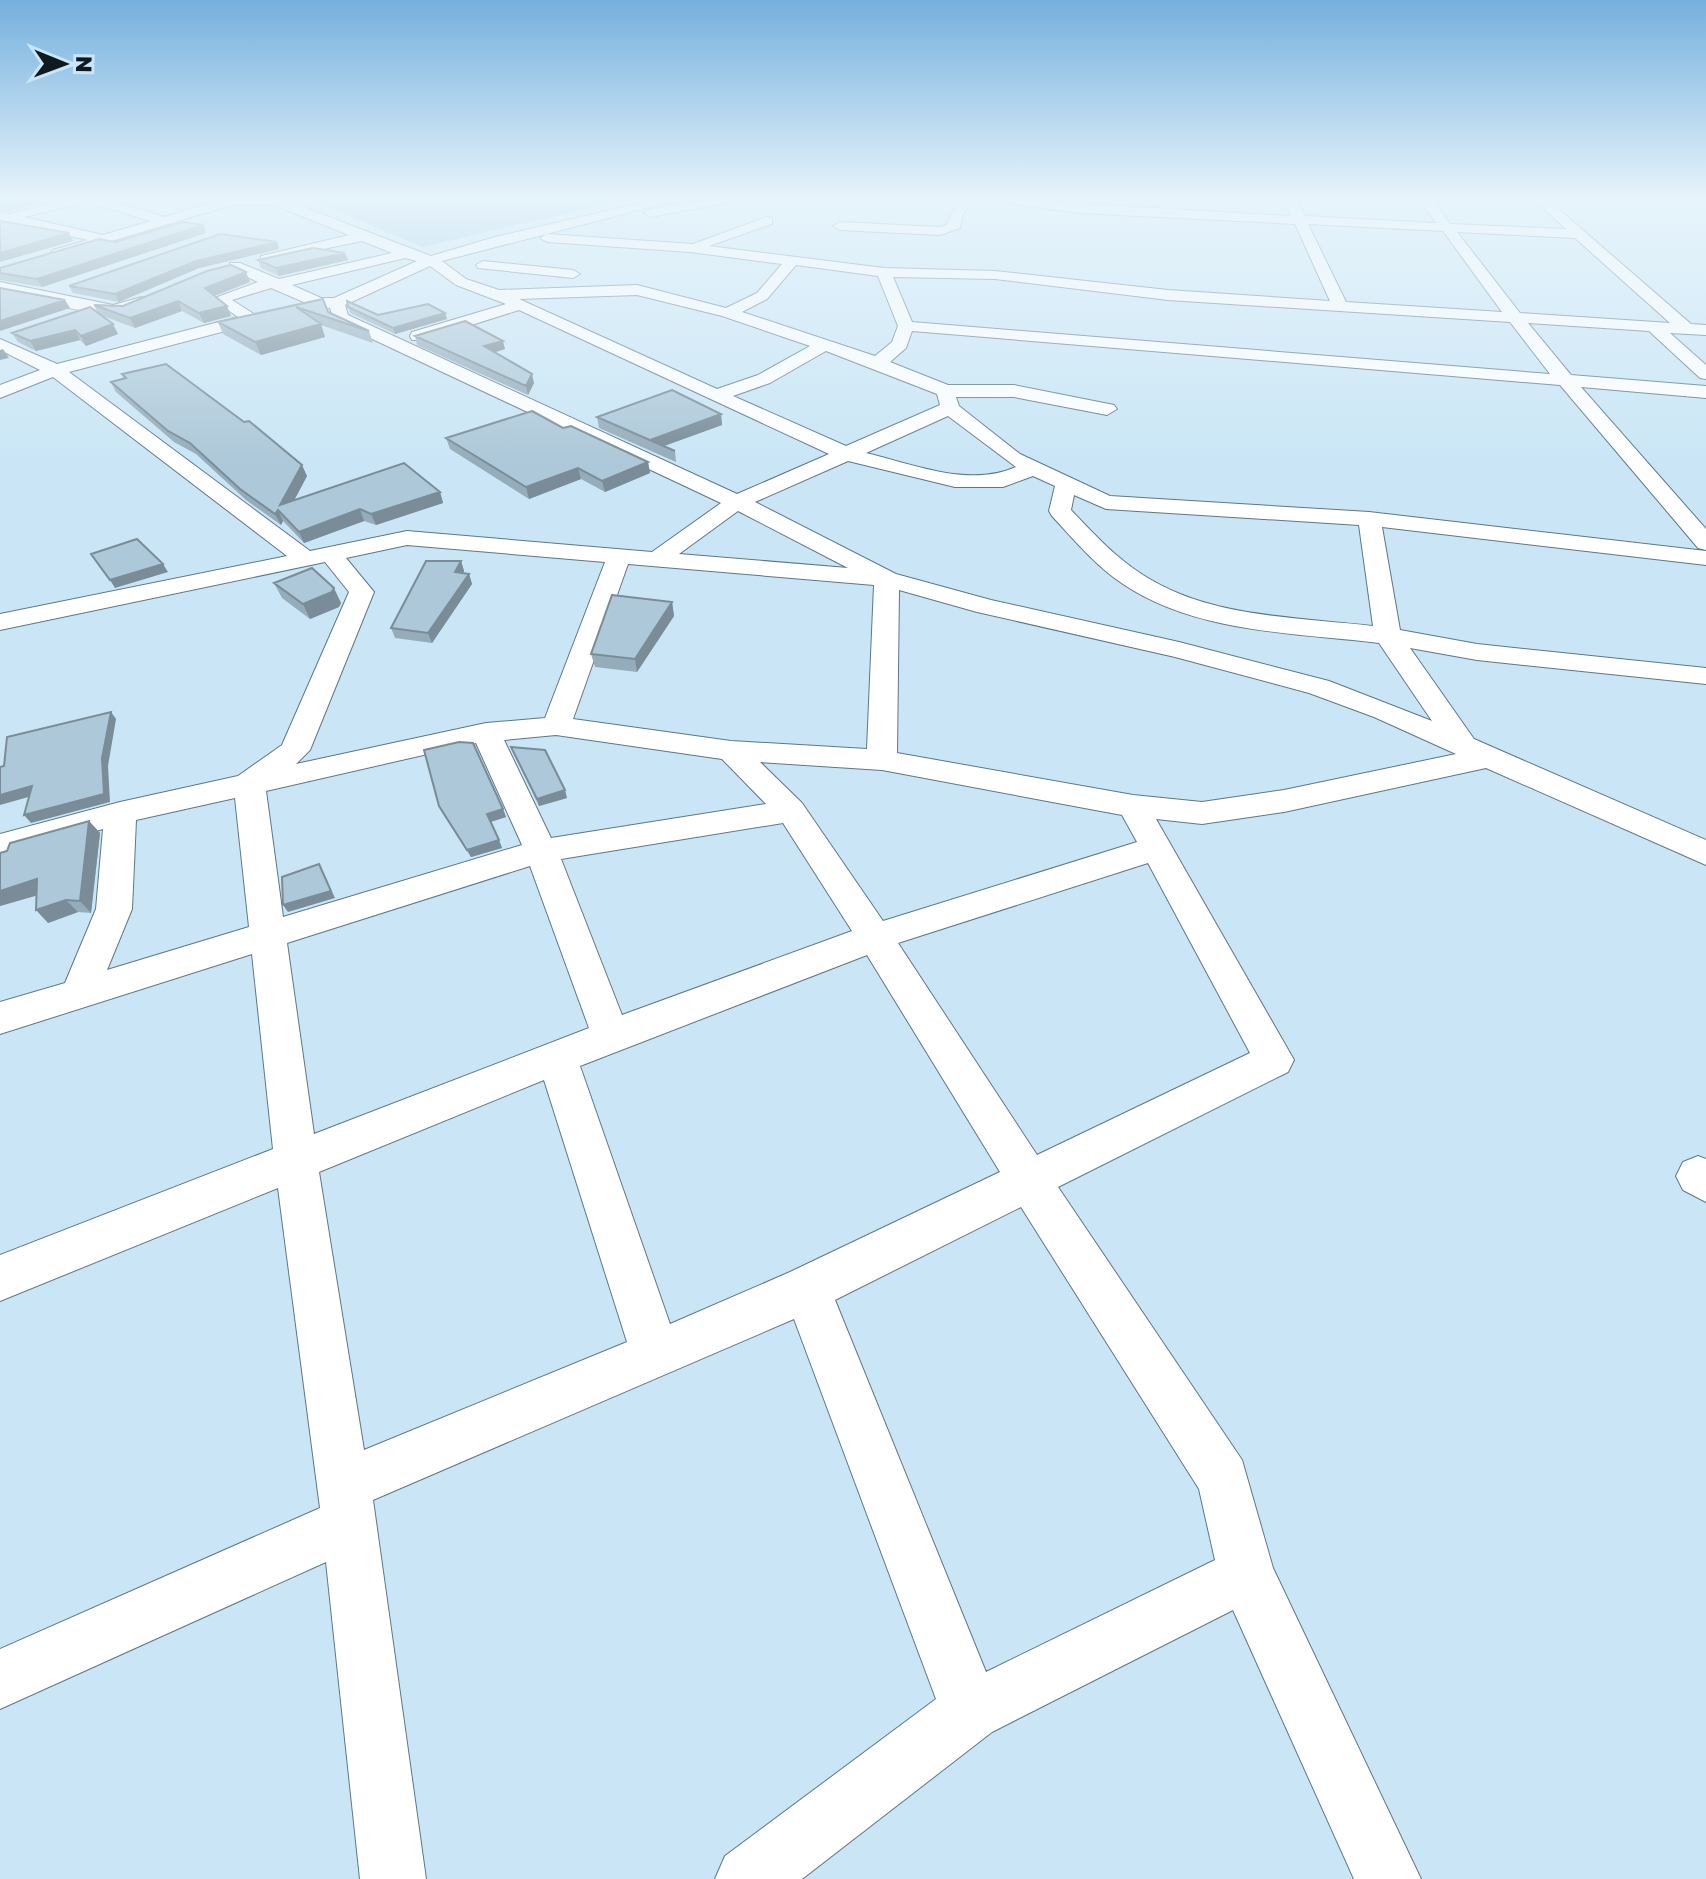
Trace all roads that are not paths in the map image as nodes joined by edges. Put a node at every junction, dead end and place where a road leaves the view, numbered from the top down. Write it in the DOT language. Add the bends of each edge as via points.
graph roads {
  1 [pos="0,287"];
  2 [pos="68,287"];
  3 [pos="262,287"];
  4 [pos="282,287"];
  5 [pos="379,287"];
  6 [pos="474,287"];
  7 [pos="580,287"];
  8 [pos="770,287"];
  9 [pos="890,287"];
  10 [pos="1094,287"];
  11 [pos="1331,287"];
  12 [pos="1492,287"];
  13 [pos="1644,287"];
  14 [pos="1114,289"];
  15 [pos="576,291"];
  16 [pos="157,295"];
  17 [pos="498,295"];
  18 [pos="43,296"];
  19 [pos="1091,303"];
  20 [pos="1339,304"];
  21 [pos="520,305"];
  22 [pos="97,307"];
  23 [pos="330,312"];
  24 [pos="728,313"];
  25 [pos="69,317"];
  26 [pos="1081,318"];
  27 [pos="251,319"];
  28 [pos="1517,320"];
  29 [pos="906,326"];
  30 [pos="1655,328"];
  31 [pos="1697,330"];
  32 [pos="5,340"];
  33 [pos="1081,341"];
  34 [pos="394,343"];
  35 [pos="825,345"];
  36 [pos="878,363"];
  37 [pos="51,368"];
  38 [pos="1706,374"];
  39 [pos="0,376"];
  40 [pos="106,379"];
  41 [pos="1570,383"];
  42 [pos="76,386"];
  43 [pos="0,392"];
  44 [pos="1706,392"];
  45 [pos="716,395"];
  46 [pos="947,399"];
  47 [pos="1107,409"];
  48 [pos="846,454"];
  49 [pos="1033,468"];
  50 [pos="1066,484"];
  51 [pos="737,502"];
  52 [pos="1369,519"];
  53 [pos="1706,543"];
  54 [pos="318,555"];
  55 [pos="619,556"];
  56 [pos="1706,558"];
  57 [pos="657,559"];
  58 [pos="887,579"];
  59 [pos="0,622"];
  60 [pos="1388,636"];
  61 [pos="1706,676"];
  62 [pos="556,726"];
  63 [pos="486,732"];
  64 [pos="731,751"];
  65 [pos="1476,753"];
  66 [pos="882,760"];
  67 [pos="249,784"];
  68 [pos="1133,806"];
  69 [pos="791,811"];
  70 [pos="120,813"];
  71 [pos="0,846"];
  72 [pos="1156,848"];
  73 [pos="541,851"];
  74 [pos="1706,853"];
  75 [pos="269,934"];
  76 [pos="875,937"];
  77 [pos="79,993"];
  78 [pos="0,1018"];
  79 [pos="611,1036"];
  80 [pos="557,1057"];
  81 [pos="296,1162"];
  82 [pos="1029,1181"];
  83 [pos="0,1278"];
  84 [pos="807,1289"];
  85 [pos="656,1355"];
  86 [pos="347,1504"];
  87 [pos="1246,1574"];
  88 [pos="0,1679"];
  89 [pos="971,1711"];
  90 [pos="393,1879"];
  91 [pos="748,1879"];
  92 [pos="1388,1879"];
  1 -- 18 [label="street"];
  2 -- 18 [label="street"];
  3 -- 27 [label="street" via="220,299"];
  4 -- 23 [label="street"];
  5 -- 23 [label="street"];
  6 -- 17 [label="street"];
  7 -- 15 [label="street"];
  8 -- 24 [label="street"];
  9 -- 29 [label="street"];
  10 -- 14 [label="street"];
  11 -- 20 [label="street"];
  12 -- 28 [label="street"];
  13 -- 31 [label="street"];
  14 -- 19 [label="street"];
  14 -- 20 [label="street"];
  15 -- 17 [label="street"];
  15 -- 24 [label="street" via="637,290"];
  16 -- 22 [label="street" via="131,308"];
  17 -- 21 [label="street"];
  18 -- 22 [label="street"];
  20 -- 28 [label="street"];
  21 -- 34 [label="street"];
  21 -- 45 [label="street"];
  22 -- 25 [label="street"];
  23 -- 27 [label="street" via="285,311"];
  23 -- 34 [label="street"];
  24 -- 35 [label="street"];
  26 -- 33 [label="street"];
  27 -- 37 [label="street"];
  28 -- 30 [label="street"];
  28 -- 41 [label="street"];
  29 -- 33 [label="street"];
  29 -- 36 [label="street" via="900,344"];
  30 -- 31 [label="street"];
  30 -- 38 [label="street"];
  32 -- 37 [label="street"];
  33 -- 41 [label="street"];
  34 -- 51 [label="street"];
  35 -- 36 [label="street"];
  35 -- 45 [label="street" via="764,379"];
  36 -- 46 [label="street"];
  37 -- 39 [label="street"];
  37 -- 42 [label="street"];
  37 -- 43 [label="street"];
  40 -- 42 [label="street"];
  41 -- 44 [label="street"];
  41 -- 53 [label="street"];
  42 -- 54 [label="street"];
  45 -- 48 [label="street"];
  46 -- 47 [label="street" via="1014,391"];
  46 -- 48 [label="street"];
  46 -- 49 [label="street" via="1013,458"];
  48 -- 49 [label="street" via="955,481 1003,481"];
  48 -- 51 [label="street"];
  49 -- 50 [label="street"];
  50 -- 52 [label="street" via="1106,502"];
  50 -- 60 [label="street" via="1060,511 1140,584 1208,613"];
  51 -- 57 [label="street"];
  51 -- 58 [label="street"];
  52 -- 56 [label="street"];
  52 -- 60 [label="street"];
  54 -- 55 [label="street" via="420,538"];
  54 -- 59 [label="street"];
  54 -- 67 [label="street" via="362,592 295,750"];
  55 -- 57 [label="street"];
  55 -- 62 [label="street"];
  57 -- 58 [label="street"];
  58 -- 65 [label="street" via="1319,687"];
  58 -- 66 [label="street"];
  60 -- 61 [label="street" via="1477,652"];
  60 -- 65 [label="street"];
  62 -- 63 [label="street"];
  62 -- 64 [label="street"];
  63 -- 67 [label="street"];
  63 -- 73 [label="street"];
  64 -- 66 [label="street"];
  64 -- 69 [label="street"];
  65 -- 68 [label="street" via="1284,801 1202,813"];
  65 -- 74 [label="street"];
  66 -- 68 [label="street"];
  67 -- 70 [label="street"];
  67 -- 75 [label="street"];
  68 -- 72 [label="street"];
  69 -- 73 [label="street"];
  69 -- 76 [label="street"];
  70 -- 71 [label="street"];
  70 -- 77 [label="street" via="114,909"];
  72 -- 76 [label="street"];
  72 -- 82 [label="street" via="1274,1060"];
  73 -- 75 [label="street"];
  73 -- 79 [label="street"];
  75 -- 77 [label="street"];
  75 -- 81 [label="street"];
  76 -- 79 [label="street"];
  76 -- 82 [label="street"];
  77 -- 78 [label="street"];
  79 -- 80 [label="street"];
  80 -- 81 [label="street"];
  80 -- 85 [label="street"];
  81 -- 83 [label="street"];
  81 -- 86 [label="street"];
  82 -- 84 [label="street"];
  82 -- 87 [label="street" via="1223,1479"];
  84 -- 85 [label="street"];
  84 -- 89 [label="street"];
  85 -- 86 [label="street"];
  86 -- 88 [label="street"];
  86 -- 90 [label="street"];
  87 -- 89 [label="street"];
  87 -- 92 [label="street"];
  89 -- 91 [label="street"];
}
